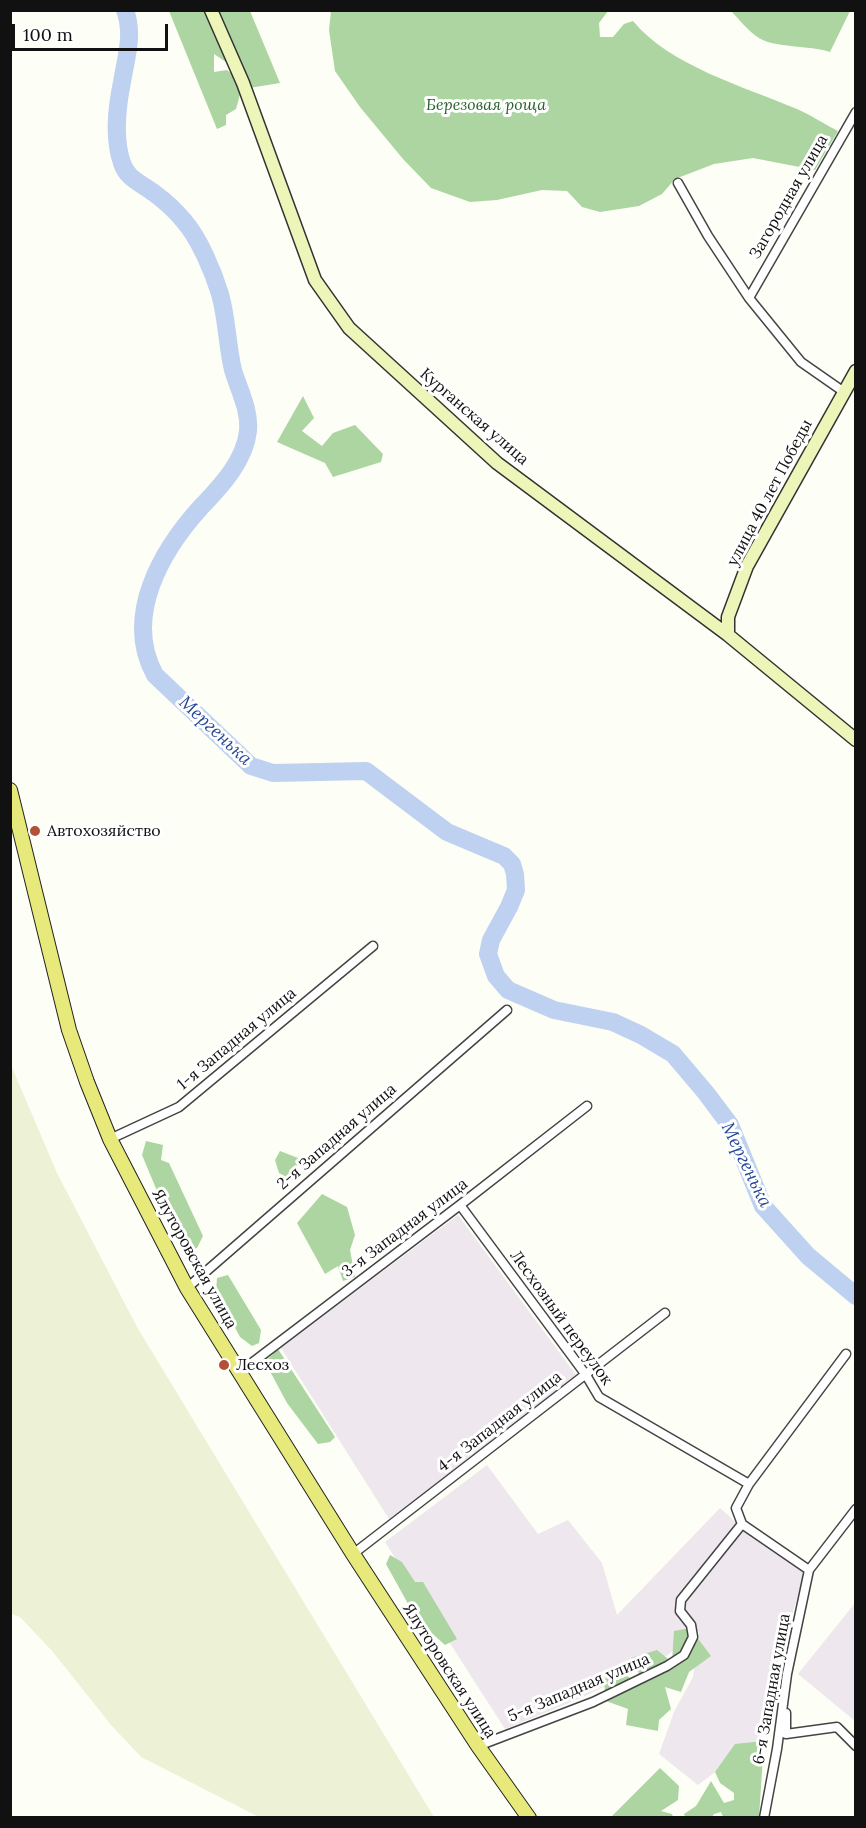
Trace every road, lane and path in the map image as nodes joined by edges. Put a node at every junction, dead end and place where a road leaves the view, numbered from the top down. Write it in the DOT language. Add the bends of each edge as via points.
graph roads {
  1 [pos="211,10"];
  2 [pos="855,112"];
  3 [pos="678,183"];
  4 [pos="749,298"];
  5 [pos="855,371"];
  6 [pos="844,392"];
  7 [pos="728,635"];
  8 [pos="855,740"];
  9 [pos="10,790"];
  10 [pos="373,946"];
  11 [pos="507,1010"];
  12 [pos="587,1106"];
  13 [pos="111,1139"];
  14 [pos="460,1205"];
  15 [pos="187,1288"];
  16 [pos="665,1313"];
  17 [pos="846,1354"];
  18 [pos="240,1372"];
  19 [pos="586,1375"];
  20 [pos="749,1484"];
  21 [pos="855,1509"];
  22 [pos="742,1524"];
  23 [pos="353,1554"];
  24 [pos="809,1570"];
  25 [pos="786,1674"];
  26 [pos="478,1746"];
  27 [pos="855,1746"];
  28 [pos="529,1818"];
  29 [pos="764,1818"];
  1 -- 7 [label="main road, Курганская улица" via="243,83 315,280 349,328 497,463"];
  2 -- 4 [label="street, Загородная улица"];
  3 -- 4 [label="street, Загородная улица"];
  4 -- 6 [label="street, Загородная улица" via="801,362"];
  5 -- 6 [label="main road, улица 40 лет Победы"];
  6 -- 7 [label="main road, улица 40 лет Победы" via="747,566 728,617"];
  7 -- 8 [label="main road, Курганская улица"];
  9 -- 13 [label="main road, Ялуторовская улица" via="69,1030"];
  10 -- 13 [label="street, 1-я Западная улица" via="179,1107"];
  11 -- 15 [label="street, 2-я Западная улица"];
  12 -- 14 [label="street, 3-я Западная улица"];
  13 -- 15 [label="main road, Ялуторовская улица"];
  14 -- 18 [label="street, 3-я Западная улица"];
  14 -- 19 [label="street, Лесхозный переулок"];
  15 -- 18 [label="main road, Ялуторовская улица"];
  16 -- 19 [label="street, 4-я Западная улица"];
  17 -- 20 [label="street"];
  18 -- 23 [label="main road, Ялуторовская улица"];
  19 -- 20 [label="street, Лесхозный переулок" via="599,1397"];
  19 -- 23 [label="street, 4-я Западная улица"];
  20 -- 22 [label="street" via="736,1508"];
  21 -- 24 [label="street, 6-я Западная улица"];
  22 -- 24 [label="street"];
  22 -- 26 [label="street, 5-я Западная улица" via="681,1600 680,1611 691,1625 693,1637 684,1655 593,1702"];
  23 -- 26 [label="main road, Ялуторовская улица"];
  24 -- 25 [label="street, 6-я Западная улица"];
  25 -- 27 [label="street" via="786,1734 837,1727"];
  25 -- 29 [label="street, 6-я Западная улица"];
  26 -- 28 [label="main road, Ялуторовская улица"];
}
